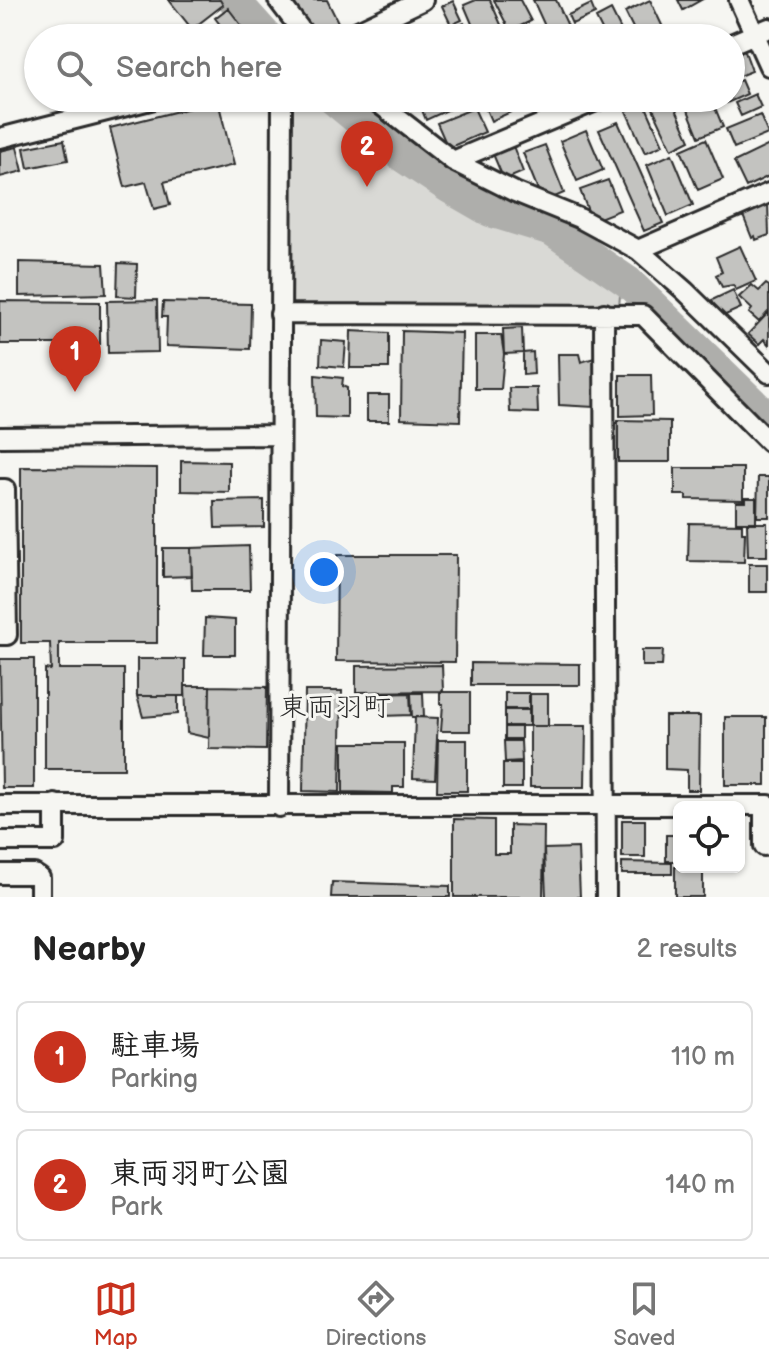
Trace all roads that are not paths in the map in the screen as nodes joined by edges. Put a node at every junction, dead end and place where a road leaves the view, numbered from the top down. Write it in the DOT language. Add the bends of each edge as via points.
graph roads {
  1 [pos="278,0"];
  2 [pos="423,0"];
  3 [pos="739,0"];
  4 [pos="296,24"];
  5 [pos="372,24"];
  6 [pos="762,31"];
  7 [pos="769,66"];
  8 [pos="103,112"];
  9 [pos="282,112"];
  10 [pos="390,112"];
  11 [pos="570,112"];
  12 [pos="0,138"];
  13 [pos="453,161"];
  14 [pos="769,193"];
  15 [pos="638,250"];
  16 [pos="604,313"];
  17 [pos="280,314"];
  18 [pos="769,373"];
  19 [pos="279,435"];
  20 [pos="0,437"];
  21 [pos="769,442"];
  22 [pos="0,489"];
  23 [pos="0,635"];
  24 [pos="55,804"];
  25 [pos="0,805"];
  26 [pos="766,805"];
  27 [pos="604,806"];
  28 [pos="279,807"];
  29 [pos="0,841"];
  30 [pos="764,846"];
  31 [pos="0,874"];
  32 [pos="40,897"];
  33 [pos="606,897"];
  1 -- 4 [label="street"];
  2 -- 5 [label="street"];
  3 -- 6 [label="street"];
  6 -- 7 [label="street"];
  8 -- 12 [label="street"];
  9 -- 17 [label="street"];
  10 -- 13 [label="street"];
  11 -- 13 [label="street"];
  13 -- 15 [label="street"];
  14 -- 15 [label="street"];
  15 -- 18 [label="street"];
  16 -- 17 [label="street"];
  16 -- 21 [label="street" via="643,315"];
  16 -- 27 [label="street"];
  17 -- 19 [label="street"];
  19 -- 20 [label="street"];
  19 -- 28 [label="street"];
  22 -- 23 [label="street" via="5,489 7,635"];
  24 -- 25 [label="street"];
  24 -- 28 [label="street"];
  24 -- 29 [label="street" via="55,841"];
  26 -- 27 [label="street"];
  26 -- 30 [label="street"];
  27 -- 28 [label="street"];
  27 -- 33 [label="street"];
  31 -- 32 [label="street" via="34,874 40,878"];
}
